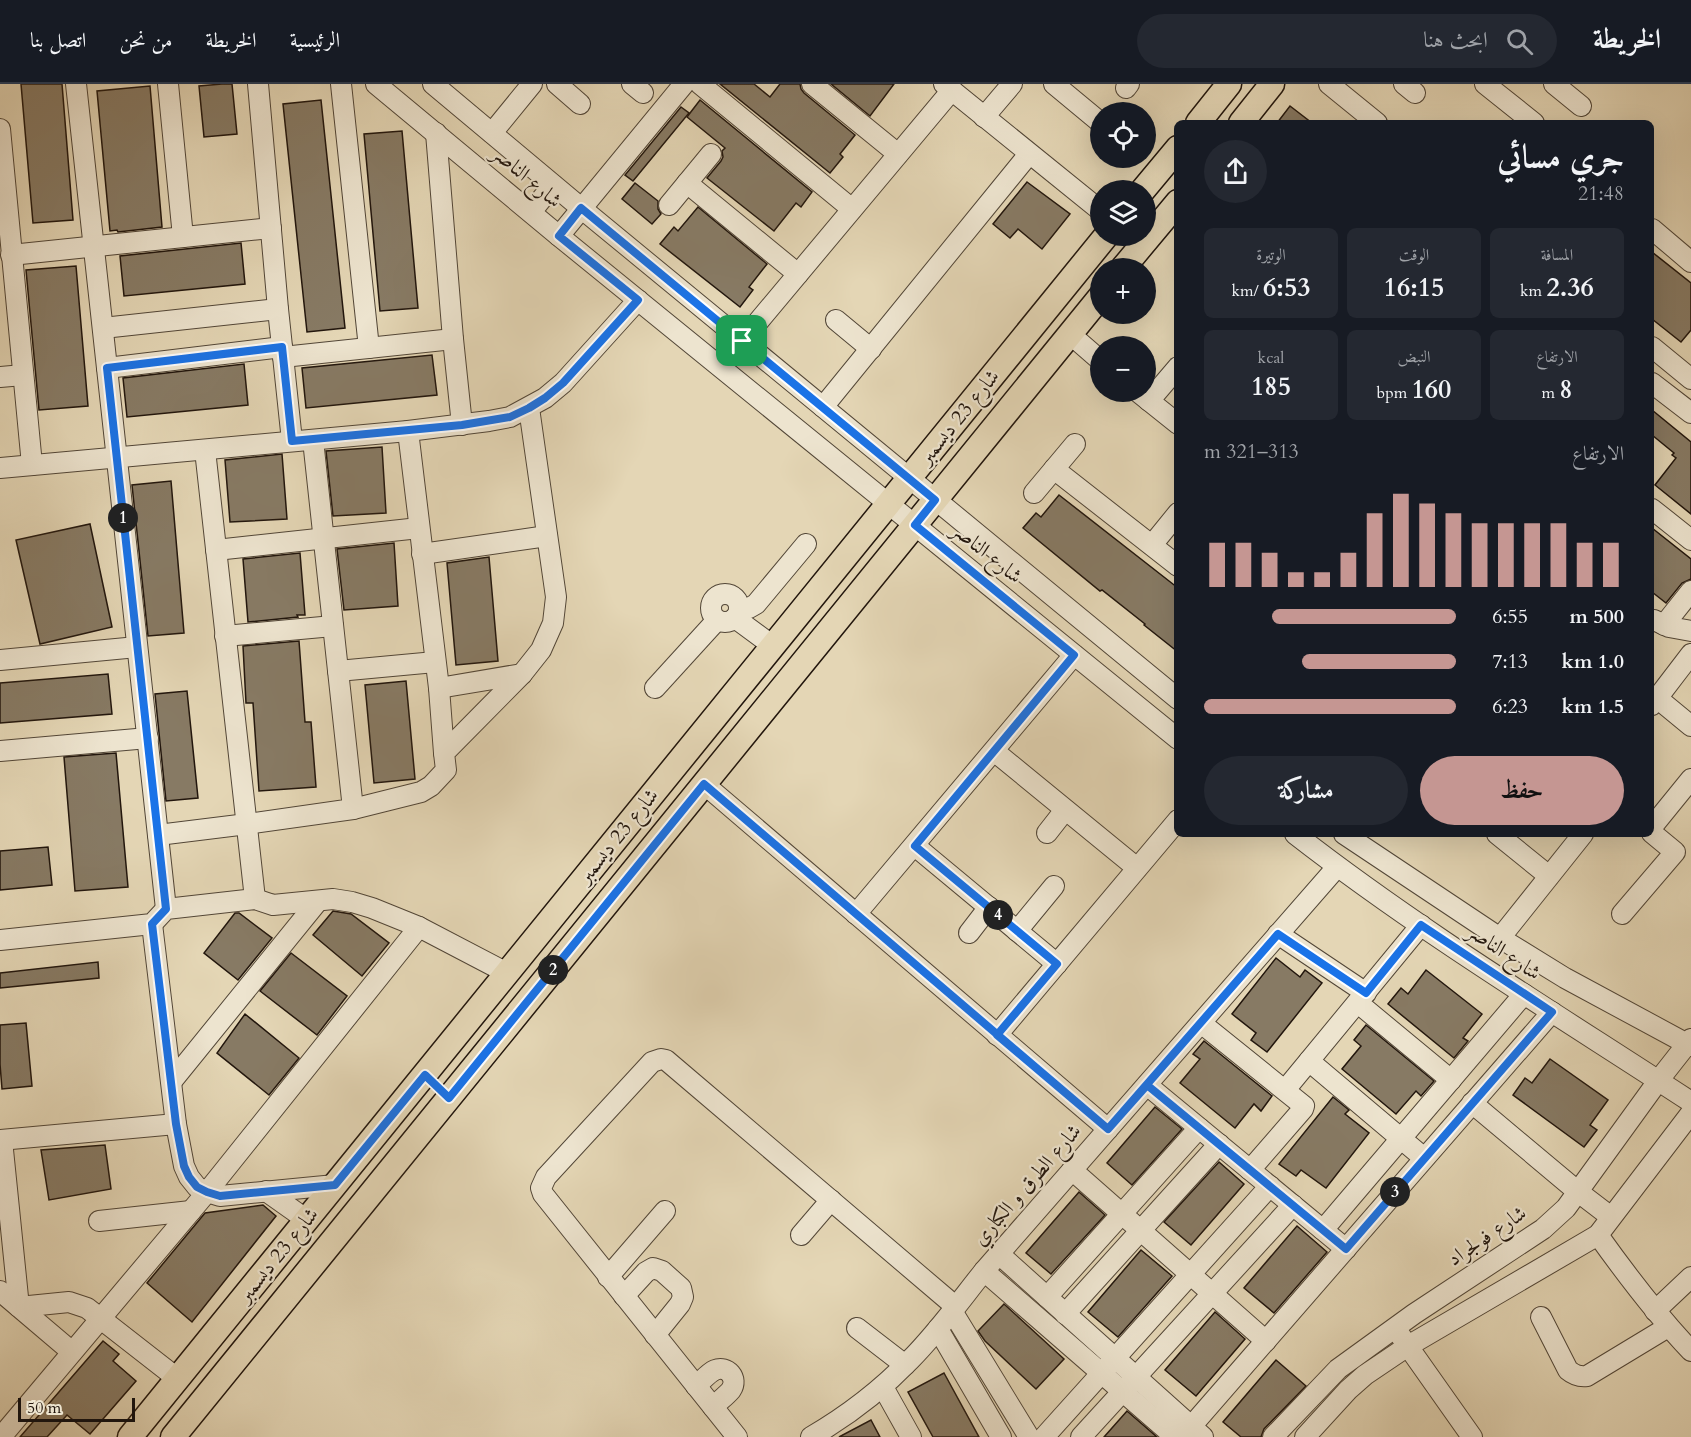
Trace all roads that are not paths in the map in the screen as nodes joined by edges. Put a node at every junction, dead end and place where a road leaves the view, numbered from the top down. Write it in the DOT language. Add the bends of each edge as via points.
graph roads {
  1 [pos="76,84"];
  2 [pos="168,84"];
  3 [pos="258,84"];
  4 [pos="341,84"];
  5 [pos="376,84"];
  6 [pos="433,84"];
  7 [pos="532,84"];
  8 [pos="557,84"];
  9 [pos="684,84"];
  10 [pos="700,84"];
  11 [pos="812,84"];
  12 [pos="1012,84"];
  13 [pos="1054,84"];
  14 [pos="1229,84"];
  15 [pos="1272,84"];
  16 [pos="1329,84"];
  17 [pos="1485,84"];
  18 [pos="1554,84"];
  19 [pos="948,87"];
  20 [pos="580,104"];
  21 [pos="1581,106"];
  22 [pos="1090,114"];
  23 [pos="984,117"];
  24 [pos="1200,120"];
  25 [pos="1243,120"];
  26 [pos="1373,120"];
  27 [pos="1530,120"];
  28 [pos="0,129"];
  29 [pos="436,133"];
  30 [pos="492,133"];
  31 [pos="711,154"];
  32 [pos="898,154"];
  33 [pos="1029,154"];
  34 [pos="1174,154"];
  35 [pos="1152,180"];
  36 [pos="687,183"];
  37 [pos="553,185"];
  38 [pos="1090,202"];
  39 [pos="669,205"];
  40 [pos="1174,207"];
  41 [pos="581,208"];
  42 [pos="852,209"];
  43 [pos="531,212"];
  44 [pos="271,228"];
  45 [pos="1654,231"];
  46 [pos="559,236"];
  47 [pos="183,237"];
  48 [pos="7,243"];
  49 [pos="1098,246"];
  50 [pos="94,247"];
  51 [pos="1131,258"];
  52 [pos="1691,262"];
  53 [pos="798,274"];
  54 [pos="638,300"];
  55 [pos="278,309"];
  56 [pos="1090,309"];
  57 [pos="9,320"];
  58 [pos="836,320"];
  59 [pos="103,328"];
  60 [pos="1070,334"];
  61 [pos="453,339"];
  62 [pos="742,341"];
  63 [pos="369,348"];
  64 [pos="871,349"];
  65 [pos="1654,349"];
  66 [pos="1090,351"];
  67 [pos="283,352"];
  68 [pos="107,368"];
  69 [pos="1174,370"];
  70 [pos="23,375"];
  71 [pos="0,377"];
  72 [pos="1691,379"];
  73 [pos="1654,385"];
  74 [pos="1156,386"];
  75 [pos="1151,402"];
  76 [pos="823,407"];
  77 [pos="529,408"];
  78 [pos="1691,413"];
  79 [pos="1174,421"];
  80 [pos="462,425"];
  81 [pos="408,431"];
  82 [pos="313,440"];
  83 [pos="292,441"];
  84 [pos="1075,444"];
  85 [pos="205,450"];
  86 [pos="117,458"];
  87 [pos="32,465"];
  88 [pos="0,468"];
  89 [pos="1054,469"];
  90 [pos="909,478"];
  91 [pos="1034,493"];
  92 [pos="935,500"];
  93 [pos="888,504"];
  94 [pos="1654,511"];
  95 [pos="1174,518"];
  96 [pos="915,525"];
  97 [pos="419,528"];
  98 [pos="547,536"];
  99 [pos="324,538"];
  100 [pos="1691,540"];
  101 [pos="806,544"];
  102 [pos="1152,545"];
  103 [pos="216,550"];
  104 [pos="422,554"];
  105 [pos="1174,563"];
  106 [pos="1691,591"];
  107 [pos="730,616"];
  108 [pos="1658,622"];
  109 [pos="333,626"];
  110 [pos="1691,631"];
  111 [pos="225,636"];
  112 [pos="773,646"];
  113 [pos="137,647"];
  114 [pos="1691,654"];
  115 [pos="1074,655"];
  116 [pos="0,660"];
  117 [pos="435,662"];
  118 [pos="338,671"];
  119 [pos="522,674"];
  120 [pos="438,688"];
  121 [pos="655,688"];
  122 [pos="1174,689"];
  123 [pos="1654,702"];
  124 [pos="1691,726"];
  125 [pos="1174,736"];
  126 [pos="148,738"];
  127 [pos="994,751"];
  128 [pos="0,752"];
  129 [pos="444,753"];
  130 [pos="1691,779"];
  131 [pos="704,784"];
  132 [pos="353,809"];
  133 [pos="1065,810"];
  134 [pos="247,824"];
  135 [pos="1174,825"];
  136 [pos="1654,825"];
  137 [pos="1047,833"];
  138 [pos="158,835"];
  139 [pos="1654,835"];
  140 [pos="1299,837"];
  141 [pos="1348,837"];
  142 [pos="1501,837"];
  143 [pos="1581,837"];
  144 [pos="915,846"];
  145 [pos="1337,867"];
  146 [pos="1137,868"];
  147 [pos="1550,876"];
  148 [pos="1053,886"];
  149 [pos="255,899"];
  150 [pos="318,901"];
  151 [pos="989,907"];
  152 [pos="166,909"];
  153 [pos="856,914"];
  154 [pos="1623,914"];
  155 [pos="152,924"];
  156 [pos="1421,925"];
  157 [pos="419,927"];
  158 [pos="1017,931"];
  159 [pos="969,933"];
  160 [pos="1278,934"];
  161 [pos="1500,938"];
  162 [pos="0,940"];
  163 [pos="1057,964"];
  164 [pos="507,973"];
  165 [pos="1524,994"];
  166 [pos="1362,998"];
  167 [pos="1552,1012"];
  168 [pos="1201,1023"];
  169 [pos="997,1035"];
  170 [pos="1690,1043"];
  171 [pos="1310,1061"];
  172 [pos="425,1075"];
  173 [pos="1451,1080"];
  174 [pos="172,1081"];
  175 [pos="1658,1081"];
  176 [pos="1147,1085"];
  177 [pos="1285,1090"];
  178 [pos="449,1098"];
  179 [pos="1691,1102"];
  180 [pos="1472,1103"];
  181 [pos="1691,1113"];
  182 [pos="176,1124"];
  183 [pos="1199,1128"];
  184 [pos="1108,1129"];
  185 [pos="1401,1138"];
  186 [pos="1,1140"];
  187 [pos="1219,1144"];
  188 [pos="1424,1158"];
  189 [pos="1072,1170"];
  190 [pos="1250,1170"];
  191 [pos="335,1185"];
  192 [pos="1270,1186"];
  193 [pos="266,1191"];
  194 [pos="1577,1191"];
  195 [pos="207,1192"];
  196 [pos="831,1200"];
  197 [pos="1293,1205"];
  198 [pos="191,1211"];
  199 [pos="665,1211"];
  200 [pos="1122,1214"];
  201 [pos="1611,1217"];
  202 [pos="307,1220"];
  203 [pos="99,1221"];
  204 [pos="1323,1230"];
  205 [pos="1140,1231"];
  206 [pos="801,1234"];
  207 [pos="1598,1235"];
  208 [pos="1346,1249"];
  209 [pos="999,1254"];
  210 [pos="984,1271"];
  211 [pos="1190,1275"];
  212 [pos="608,1277"];
  213 [pos="1691,1277"];
  214 [pos="0,1291"];
  215 [pos="1212,1294"];
  216 [pos="624,1296"];
  217 [pos="1047,1297"];
  218 [pos="19,1307"];
  219 [pos="953,1308"];
  220 [pos="1655,1311"];
  221 [pos="1065,1314"];
  222 [pos="1541,1317"];
  223 [pos="101,1318"];
  224 [pos="857,1328"];
  225 [pos="1395,1328"];
  226 [pos="1668,1328"];
  227 [pos="938,1329"];
  228 [pos="655,1335"];
  229 [pos="1266,1341"];
  230 [pos="1408,1346"];
  231 [pos="1691,1351"];
  232 [pos="72,1352"];
  233 [pos="1115,1358"];
  234 [pos="905,1365"];
  235 [pos="1102,1373"];
  236 [pos="177,1379"];
  237 [pos="1129,1384"];
  238 [pos="696,1386"];
  239 [pos="883,1386"];
  240 [pos="713,1407"];
  241 [pos="1188,1434"];
  242 [pos="817,1436"];
  243 [pos="1,1437"];
  244 [pos="130,1437"];
  245 [pos="172,1437"];
  246 [pos="737,1437"];
  247 [pos="911,1437"];
  248 [pos="1001,1437"];
  249 [pos="1029,1437"];
  250 [pos="1044,1437"];
  251 [pos="1081,1437"];
  252 [pos="1274,1437"];
  253 [pos="1305,1437"];
  254 [pos="1472,1437"];
  1 -- 50 [label="street"];
  2 -- 47 [label="street"];
  3 -- 44 [label="street"];
  4 -- 63 [label="street"];
  5 -- 29 [label="street, شارع الناصر"];
  6 -- 30 [label="street, شارع الناصر"];
  7 -- 30 [label="street"];
  8 -- 20 [label="street"];
  9 -- 41 [label="street"];
  10 -- 42 [label="street"];
  11 -- 32 [label="street"];
  12 -- 23 [label="street"];
  13 -- 22 [label="street"];
  14 -- 24 [label="main road"];
  15 -- 25 [label="main road"];
  16 -- 26 [label="street"];
  17 -- 27 [label="street"];
  18 -- 21 [label="street"];
  19 -- 23 [label="street"];
  19 -- 32 [label="street"];
  23 -- 33 [label="street"];
  28 -- 48 [label="street"];
  29 -- 43 [label="street, شارع الناصر"];
  29 -- 61 [label="street"];
  30 -- 37 [label="street, شارع الناصر"];
  31 -- 36 [label="street"];
  32 -- 42 [label="street"];
  33 -- 38 [label="street"];
  33 -- 64 [label="street"];
  34 -- 35 [label="main road"];
  36 -- 39 [label="street"];
  36 -- 53 [label="street"];
  37 -- 41 [label="street, شارع الناصر"];
  37 -- 43 [label="street"];
  40 -- 51 [label="main road"];
  41 -- 46 [label="street"];
  41 -- 62 [label="street, شارع الناصر"];
  42 -- 53 [label="street"];
  43 -- 46 [label="street, شارع الناصر"];
  44 -- 47 [label="street"];
  44 -- 55 [label="street"];
  45 -- 52 [label="street"];
  46 -- 54 [label="street, شارع الناصر"];
  47 -- 50 [label="street"];
  48 -- 50 [label="street"];
  48 -- 57 [label="street"];
  49 -- 90 [label="main road, شارع 23 ديسمبر"];
  50 -- 59 [label="street"];
  53 -- 62 [label="street"];
  54 -- 77 [label="street" via="563,383"];
  54 -- 93 [label="street, شارع الناصر"];
  55 -- 59 [label="street"];
  55 -- 67 [label="street"];
  56 -- 60 [label="main road, شارع 23 ديسمبر"];
  57 -- 70 [label="street"];
  58 -- 64 [label="street"];
  59 -- 68 [label="street"];
  60 -- 66 [label="street"];
  60 -- 92 [label="main road, شارع 23 ديسمبر"];
  61 -- 63 [label="street"];
  61 -- 80 [label="street"];
  62 -- 76 [label="street, شارع الناصر"];
  63 -- 67 [label="street"];
  64 -- 76 [label="street"];
  65 -- 72 [label="street"];
  67 -- 68 [label="street"];
  67 -- 83 [label="street"];
  68 -- 86 [label="street"];
  69 -- 74 [label="street"];
  70 -- 71 [label="street"];
  70 -- 87 [label="street"];
  73 -- 78 [label="street"];
  75 -- 79 [label="street"];
  76 -- 90 [label="street, شارع الناصر"];
  77 -- 80 [label="street" via="510,417"];
  77 -- 98 [label="street"];
  80 -- 81 [label="street"];
  81 -- 82 [label="street"];
  81 -- 97 [label="street"];
  82 -- 83 [label="street"];
  82 -- 99 [label="street"];
  83 -- 85 [label="street"];
  84 -- 89 [label="street"];
  85 -- 86 [label="street"];
  85 -- 103 [label="street"];
  86 -- 87 [label="street"];
  86 -- 113 [label="street"];
  87 -- 88 [label="street"];
  89 -- 91 [label="street"];
  89 -- 102 [label="street"];
  90 -- 92 [label="street, شارع الناصر"];
  90 -- 93 [label="main road, شارع 23 ديسمبر"];
  92 -- 96 [label="main road, شارع 23 ديسمبر"];
  92 -- 122 [label="street, شارع الناصر"];
  93 -- 96 [label="street, شارع الناصر"];
  93 -- 112 [label="main road, شارع 23 ديسمبر"];
  94 -- 100 [label="street"];
  95 -- 102 [label="street"];
  96 -- 115 [label="street, شارع الناصر"];
  96 -- 131 [label="main road, شارع 23 ديسمبر"];
  97 -- 99 [label="street"];
  97 -- 104 [label="street"];
  98 -- 104 [label="street"];
  98 -- 119 [label="street" via="556,597 553,623 541,650"];
  99 -- 103 [label="street"];
  99 -- 109 [label="street"];
  101 -- 107 [label="street" via="756,604"];
  102 -- 105 [label="street"];
  103 -- 111 [label="street"];
  104 -- 117 [label="street"];
  106 -- 108 [label="street"];
  107 -- 112 [label="street"];
  107 -- 121 [label="street"];
  108 -- 110 [label="street"];
  109 -- 111 [label="street"];
  109 -- 118 [label="street"];
  111 -- 134 [label="street"];
  112 -- 164 [label="main road, شارع 23 ديسمبر"];
  113 -- 116 [label="street"];
  113 -- 126 [label="street"];
  114 -- 123 [label="street"];
  115 -- 125 [label="street, شارع الناصر"];
  115 -- 127 [label="street"];
  117 -- 118 [label="street"];
  117 -- 120 [label="street"];
  118 -- 132 [label="street"];
  119 -- 120 [label="street"];
  119 -- 129 [label="street"];
  120 -- 129 [label="street"];
  123 -- 124 [label="street"];
  126 -- 128 [label="street"];
  126 -- 138 [label="street"];
  127 -- 133 [label="street"];
  127 -- 144 [label="street"];
  129 -- 132 [label="street" via="446,770 431,786"];
  130 -- 136 [label="street"];
  131 -- 153 [label="street"];
  131 -- 178 [label="main road, شارع 23 ديسمبر"];
  132 -- 134 [label="street"];
  133 -- 137 [label="street"];
  133 -- 146 [label="street"];
  134 -- 138 [label="street"];
  134 -- 149 [label="street"];
  135 -- 146 [label="street"];
  138 -- 152 [label="street"];
  139 -- 154 [label="street" via="1675,852"];
  140 -- 145 [label="street, شارع الناصر"];
  141 -- 161 [label="street, شارع الناصر"];
  142 -- 147 [label="street"];
  143 -- 147 [label="street"];
  144 -- 151 [label="street"];
  144 -- 153 [label="street"];
  145 -- 156 [label="street, شارع الناصر"];
  145 -- 160 [label="street, شارع الطرق و الكباري"];
  146 -- 163 [label="street"];
  147 -- 161 [label="street"];
  148 -- 158 [label="street"];
  149 -- 150 [label="street" via="273,905"];
  149 -- 152 [label="street"];
  150 -- 157 [label="street" via="352,902"];
  150 -- 174 [label="street"];
  151 -- 158 [label="street"];
  151 -- 159 [label="street"];
  152 -- 155 [label="street"];
  153 -- 169 [label="street"];
  155 -- 162 [label="street"];
  155 -- 174 [label="street"];
  156 -- 165 [label="street, شارع الناصر"];
  156 -- 166 [label="street"];
  157 -- 164 [label="street"];
  157 -- 195 [label="street"];
  158 -- 163 [label="street"];
  160 -- 166 [label="street"];
  160 -- 168 [label="street, شارع الطرق و الكباري"];
  161 -- 170 [label="street, شارع الناصر" via="1565,978"];
  163 -- 169 [label="street"];
  164 -- 172 [label="main road, شارع 23 ديسمبر"];
  165 -- 167 [label="street, شارع الناصر"];
  165 -- 173 [label="street"];
  166 -- 171 [label="street"];
  166 -- 173 [label="street"];
  167 -- 175 [label="street, شارع الناصر"];
  167 -- 180 [label="street"];
  168 -- 176 [label="street, شارع الطرق و الكباري"];
  168 -- 177 [label="street"];
  169 -- 184 [label="street"];
  170 -- 175 [label="street, شارع فولجراد"];
  171 -- 177 [label="street"];
  171 -- 185 [label="street"];
  172 -- 178 [label="main road"];
  172 -- 191 [label="main road, شارع 23 ديسمبر"];
  173 -- 185 [label="street"];
  174 -- 182 [label="street"];
  175 -- 179 [label="street, شارع الناصر"];
  175 -- 194 [label="street, شارع فولجراد"];
  176 -- 183 [label="street"];
  176 -- 184 [label="street, شارع الطرق و الكباري"];
  177 -- 190 [label="street" via="1304,1109"];
  178 -- 245 [label="main road, شارع 23 ديسمبر"];
  180 -- 188 [label="street"];
  180 -- 194 [label="street"];
  181 -- 201 [label="street"];
  182 -- 186 [label="street"];
  182 -- 195 [label="street" via="189,1177"];
  183 -- 187 [label="street"];
  183 -- 200 [label="street"];
  184 -- 189 [label="street, شارع الطرق و الكباري"];
  185 -- 188 [label="street"];
  185 -- 204 [label="street"];
  186 -- 218 [label="street"];
  187 -- 190 [label="street"];
  187 -- 205 [label="street"];
  188 -- 208 [label="street"];
  189 -- 200 [label="street"];
  189 -- 209 [label="street, شارع الطرق و الكباري"];
  190 -- 192 [label="street"];
  191 -- 193 [label="street"];
  191 -- 202 [label="main road, شارع 23 ديسمبر"];
  192 -- 197 [label="street"];
  192 -- 211 [label="street"];
  193 -- 195 [label="street" via="220,1196"];
  193 -- 202 [label="street"];
  194 -- 201 [label="street"];
  194 -- 225 [label="street, شارع فولجراد" via="1566,1208 1543,1229"];
  195 -- 198 [label="street"];
  196 -- 206 [label="street"];
  196 -- 212 [label="street" via="666,1060 656,1059 546,1177 541,1188"];
  196 -- 219 [label="street"];
  197 -- 204 [label="street"];
  197 -- 215 [label="street"];
  198 -- 203 [label="street"];
  198 -- 223 [label="street"];
  199 -- 212 [label="street"];
  200 -- 205 [label="street"];
  200 -- 217 [label="street"];
  201 -- 207 [label="street"];
  202 -- 236 [label="main road, شارع 23 ديسمبر"];
  204 -- 208 [label="street"];
  205 -- 211 [label="street"];
  205 -- 221 [label="street"];
  207 -- 220 [label="street"];
  207 -- 230 [label="street"];
  208 -- 229 [label="street"];
  209 -- 210 [label="street, شارع الطرق و الكباري"];
  209 -- 217 [label="street"];
  210 -- 219 [label="street, شارع الطرق و الكباري"];
  210 -- 235 [label="street"];
  211 -- 215 [label="street"];
  211 -- 233 [label="street"];
  212 -- 216 [label="street"];
  213 -- 220 [label="street"];
  214 -- 218 [label="street"];
  215 -- 229 [label="street"];
  215 -- 237 [label="street"];
  216 -- 228 [label="street"];
  216 -- 228 [label="street" via="653,1268 681,1288 680,1305"];
  217 -- 221 [label="street"];
  218 -- 223 [label="street" via="69,1302"];
  218 -- 232 [label="street"];
  219 -- 227 [label="street, شارع الطرق و الكباري"];
  219 -- 249 [label="street"];
  220 -- 226 [label="street"];
  221 -- 233 [label="street"];
  222 -- 226 [label="street" via="1568,1370 1581,1377"];
  223 -- 232 [label="street"];
  223 -- 236 [label="street"];
  224 -- 234 [label="street"];
  225 -- 230 [label="street"];
  225 -- 252 [label="street, شارع فولجراد" via="1338,1369"];
  226 -- 231 [label="street"];
  227 -- 234 [label="street, شارع الطرق و الكباري"];
  227 -- 248 [label="street"];
  228 -- 238 [label="street"];
  229 -- 241 [label="street"];
  230 -- 253 [label="street" via="1348,1390"];
  230 -- 254 [label="street"];
  232 -- 243 [label="street"];
  233 -- 235 [label="street"];
  233 -- 237 [label="street"];
  234 -- 239 [label="street, شارع الطرق و الكباري"];
  235 -- 237 [label="street"];
  235 -- 250 [label="street"];
  236 -- 244 [label="main road, شارع 23 ديسمبر"];
  237 -- 241 [label="street"];
  237 -- 251 [label="street"];
  238 -- 240 [label="street"];
  238 -- 240 [label="street" via="717,1369 732,1375 730,1390"];
  239 -- 242 [label="street, شارع الطرق و الكباري"];
  239 -- 247 [label="street"];
  240 -- 246 [label="street"];
}
